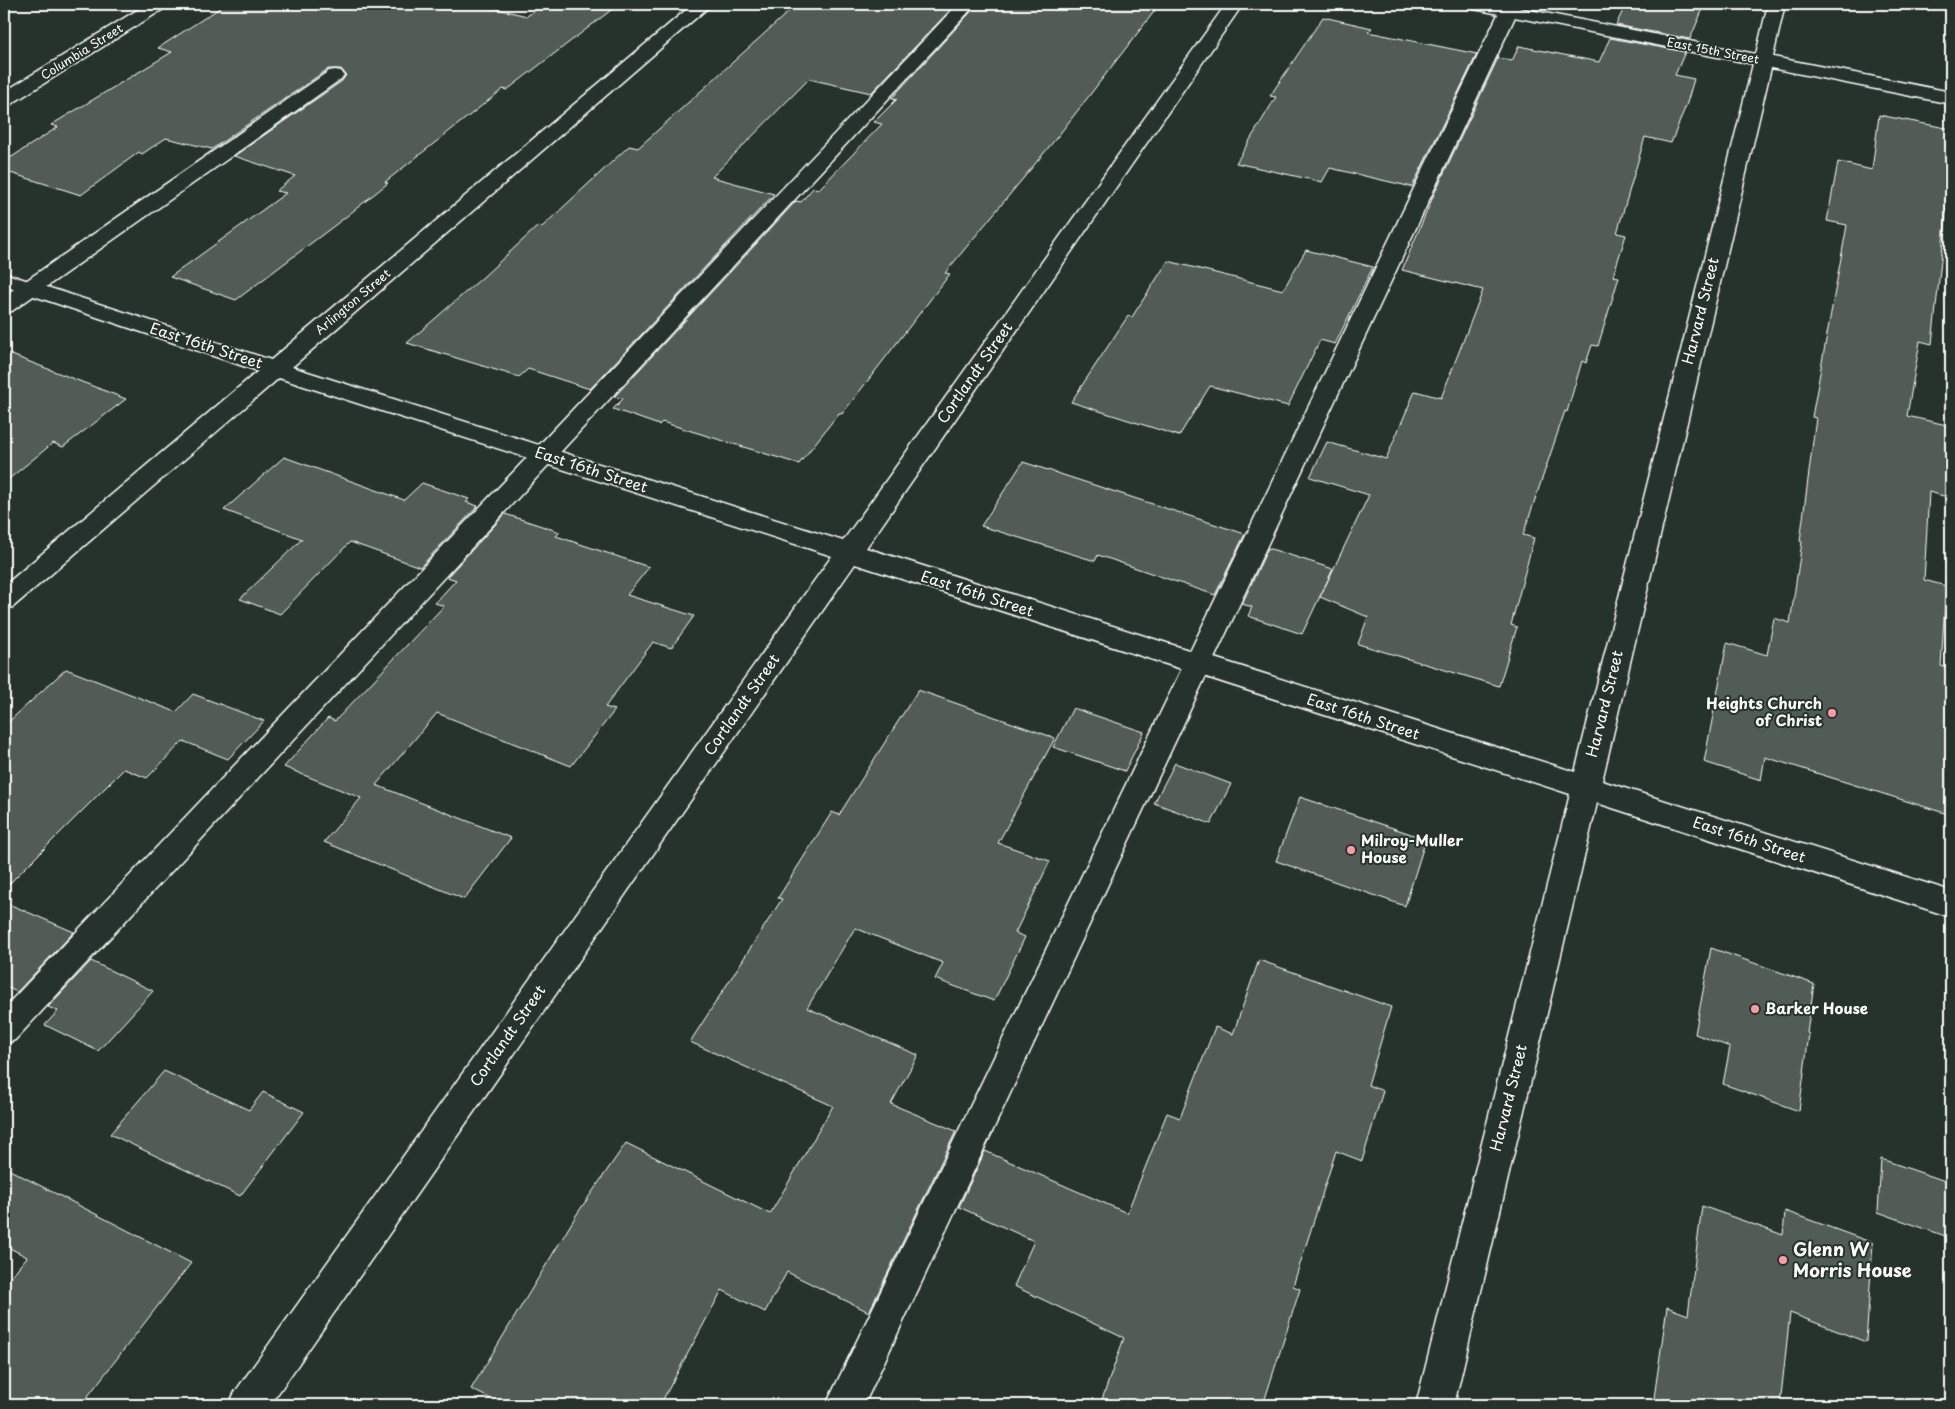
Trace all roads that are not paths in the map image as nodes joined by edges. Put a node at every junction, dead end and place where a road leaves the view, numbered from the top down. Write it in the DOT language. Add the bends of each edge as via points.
graph roads {
  1 [pos="159,4"];
  2 [pos="703,4"];
  3 [pos="967,4"];
  4 [pos="1235,4"];
  5 [pos="1474,4"];
  6 [pos="1777,4"];
  7 [pos="1510,7"];
  8 [pos="1762,61"];
  9 [pos="335,75"];
  10 [pos="1951,98"];
  11 [pos="4,100"];
  12 [pos="4,279"];
  13 [pos="30,288"];
  14 [pos="4,306"];
  15 [pos="275,369"];
  16 [pos="544,455"];
  17 [pos="849,553"];
  18 [pos="4,600"];
  19 [pos="1198,664"];
  20 [pos="1585,788"];
  21 [pos="1951,904"];
  22 [pos="4,1030"];
  23 [pos="248,1405"];
  24 [pos="845,1405"];
  25 [pos="1435,1405"];
  1 -- 11 [label="street, Columbia Street"];
  2 -- 15 [label="street, Arlington Street"];
  3 -- 16 [label="street"];
  4 -- 17 [label="street, Cortlandt Street"];
  5 -- 7 [label="street, East 15th Street"];
  6 -- 8 [label="street, Harvard Street"];
  7 -- 8 [label="street, East 15th Street"];
  7 -- 19 [label="street"];
  8 -- 10 [label="street, East 15th Street"];
  8 -- 20 [label="street, Harvard Street"];
  9 -- 13 [label="street"];
  12 -- 13 [label="street, East 16th Street"];
  13 -- 14 [label="street"];
  13 -- 15 [label="street, East 16th Street"];
  15 -- 16 [label="street, East 16th Street"];
  15 -- 18 [label="street, Arlington Street"];
  16 -- 17 [label="street, East 16th Street"];
  16 -- 22 [label="street"];
  17 -- 19 [label="street, East 16th Street"];
  17 -- 23 [label="street, Cortlandt Street"];
  19 -- 20 [label="street, East 16th Street"];
  19 -- 24 [label="street"];
  20 -- 21 [label="street, East 16th Street"];
  20 -- 25 [label="street, Harvard Street"];
}
